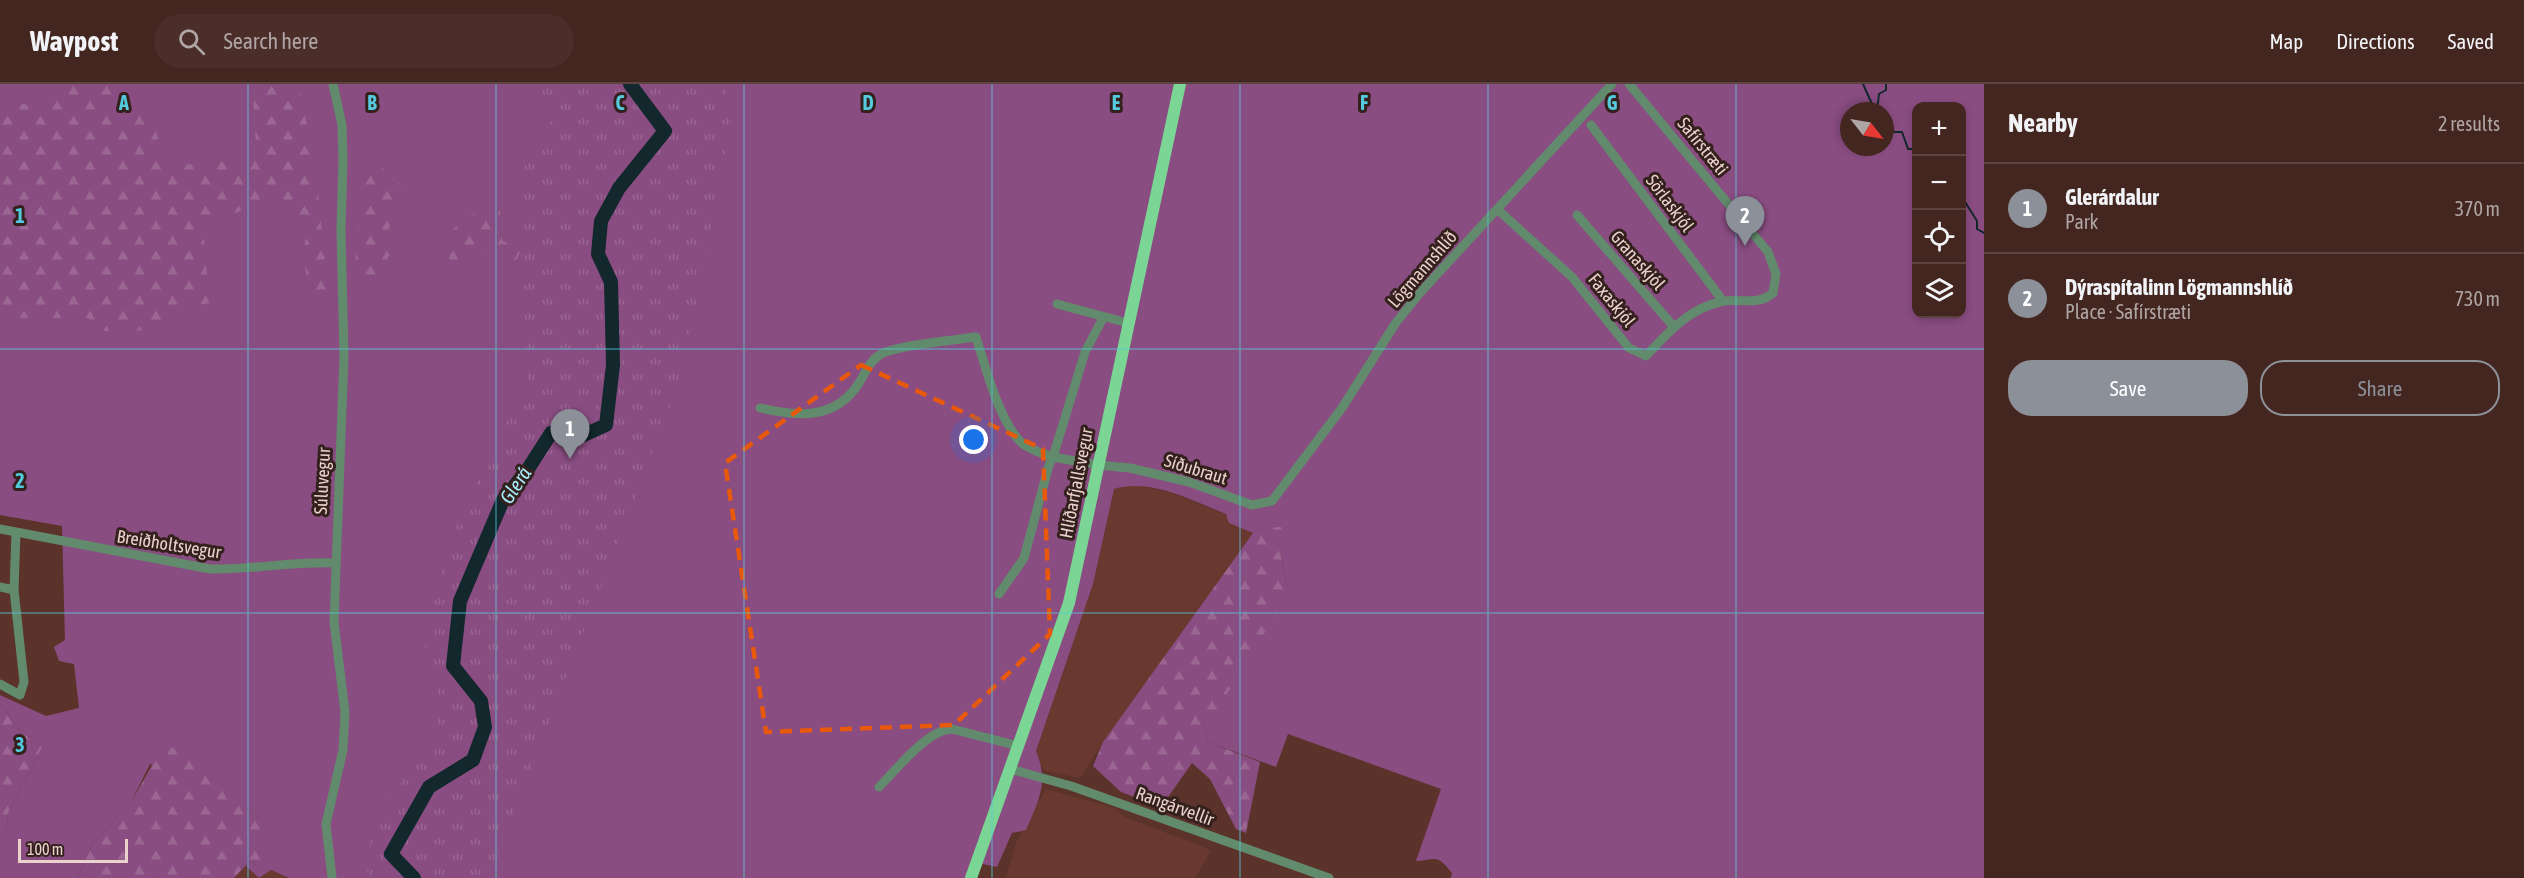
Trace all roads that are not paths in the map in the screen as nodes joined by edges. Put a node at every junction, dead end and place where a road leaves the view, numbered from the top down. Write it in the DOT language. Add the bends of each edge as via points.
graph roads {
  1 [pos="333,84"];
  2 [pos="1180,84"];
  3 [pos="1612,84"];
  4 [pos="1629,84"];
  5 [pos="1591,125"];
  6 [pos="1497,209"];
  7 [pos="1577,215"];
  8 [pos="1773,293"];
  9 [pos="1723,301"];
  10 [pos="1057,304"];
  11 [pos="1102,318"];
  12 [pos="1128,323"];
  13 [pos="1674,327"];
  14 [pos="760,408"];
  15 [pos="1053,457"];
  16 [pos="1097,465"];
  17 [pos="1280,493"];
  18 [pos="0,529"];
  19 [pos="16,532"];
  20 [pos="335,563"];
  21 [pos="0,587"];
  22 [pos="14,590"];
  23 [pos="999,594"];
  24 [pos="0,684"];
  25 [pos="1018,746"];
  26 [pos="1010,769"];
  27 [pos="879,787"];
  28 [pos="332,878"];
  29 [pos="971,878"];
  30 [pos="1329,878"];
  1 -- 20 [label="street, Súluvegur" via="342,125 344,356"];
  2 -- 12 [label="main road, Hlíðarfjallsvegur"];
  3 -- 6 [label="street, Lögmannshlíð"];
  4 -- 8 [label="street, Safírstræti" via="1768,252 1776,274"];
  5 -- 9 [label="street, Sörlaskjól"];
  6 -- 13 [label="street, Faxaskjól" via="1572,277 1629,348 1646,356"];
  6 -- 17 [label="street, Lögmannshlíð" via="1395,324"];
  7 -- 13 [label="street, Granaskjól"];
  8 -- 9 [label="street, Faxaskjól" via="1759,301"];
  9 -- 13 [label="street, Faxaskjól" via="1698,308"];
  10 -- 11 [label="street" via="1094,312"];
  11 -- 12 [label="street"];
  11 -- 15 [label="street" via="1085,352"];
  12 -- 16 [label="main road, Hlíðarfjallsvegur"];
  14 -- 15 [label="street, Síðubraut" via="795,416 819,413 846,398 870,363 884,353 976,337 992,390 1012,428 1021,442"];
  15 -- 16 [label="street, Síðubraut"];
  15 -- 23 [label="street" via="1024,558"];
  16 -- 17 [label="street, Síðubraut" via="1190,482 1252,505 1267,504"];
  16 -- 25 [label="main road, Hlíðarfjallsvegur" via="1069,603"];
  18 -- 19 [label="street, Breiðholtsvegur"];
  19 -- 20 [label="street, Breiðholtsvegur" via="210,569"];
  19 -- 22 [label="street"];
  20 -- 28 [label="street, Súluvegur" via="334,622 345,712 343,750 326,824"];
  21 -- 22 [label="street"];
  22 -- 24 [label="street" via="24,675 20,694"];
  25 -- 26 [label="main road, Hlíðarfjallsvegur"];
  25 -- 27 [label="street" via="942,729"];
  26 -- 29 [label="main road, Hlíðarfjallsvegur"];
  26 -- 30 [label="street, Rangárvellir" via="1071,786"];
}
